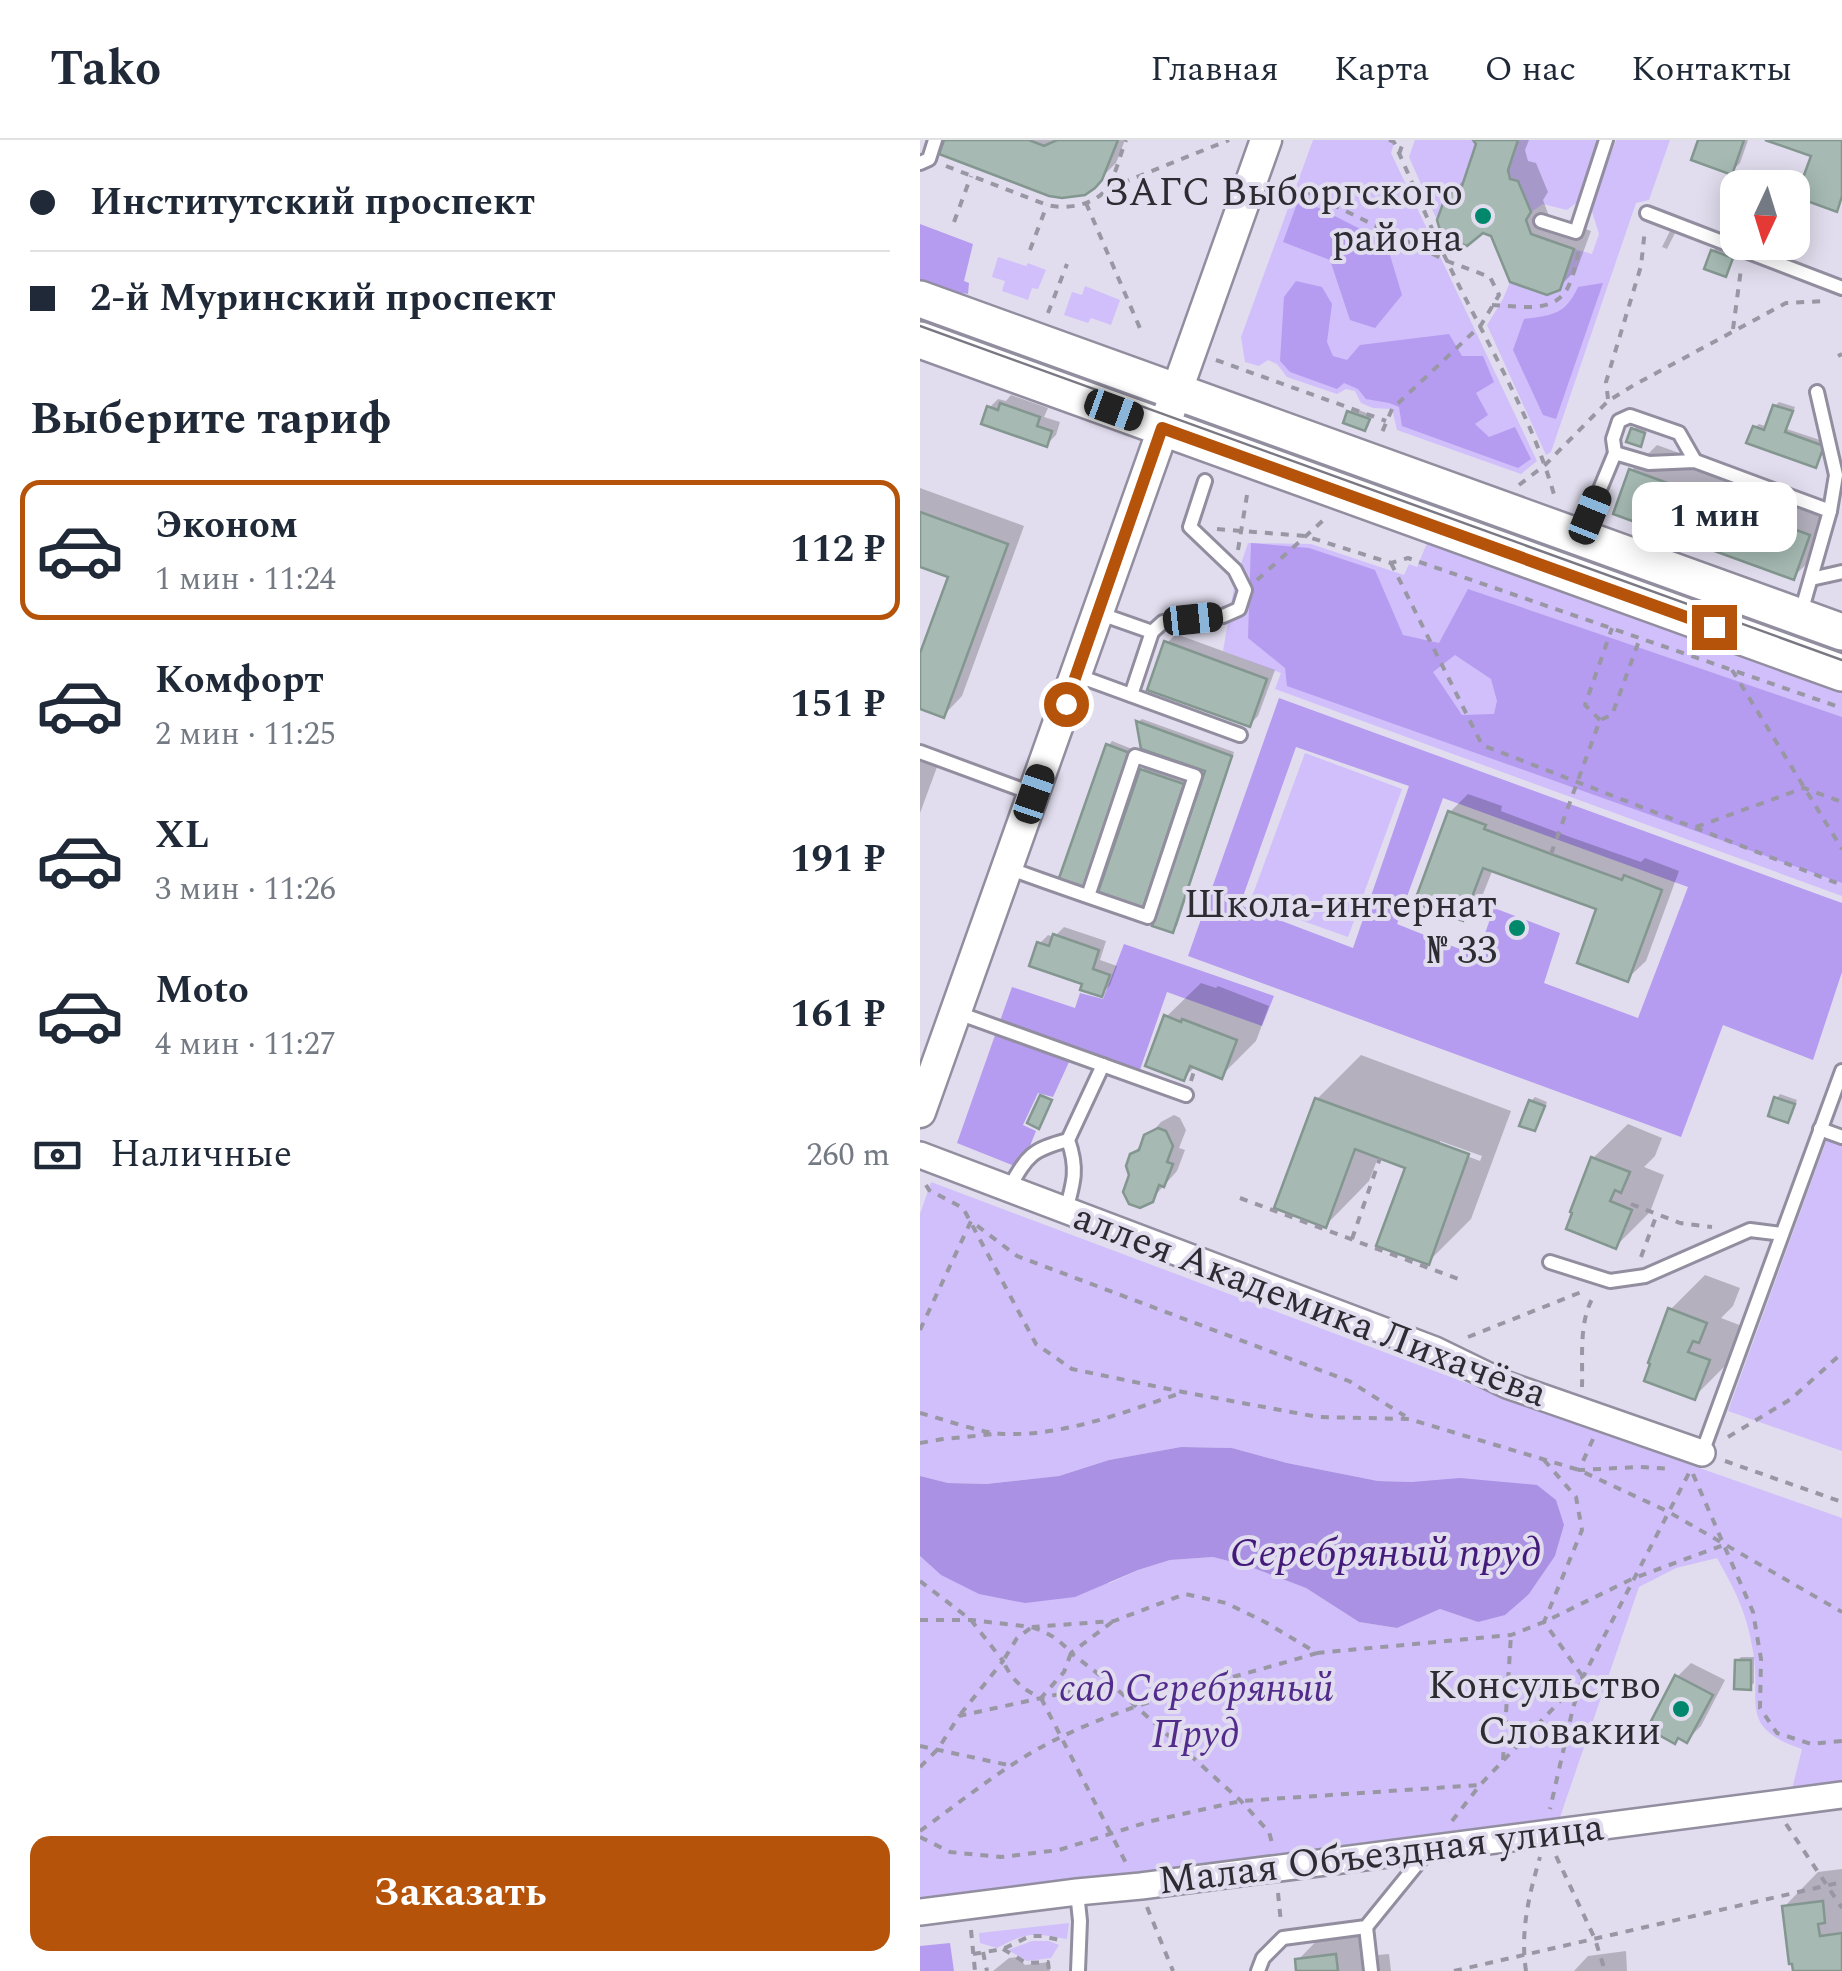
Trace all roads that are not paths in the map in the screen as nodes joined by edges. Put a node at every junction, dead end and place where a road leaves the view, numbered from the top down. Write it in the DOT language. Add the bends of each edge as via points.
graph roads {
  1 [pos="936,140"];
  2 [pos="1266,140"];
  3 [pos="1606,140"];
  4 [pos="924,161"];
  5 [pos="1647,213"];
  6 [pos="1541,220"];
  7 [pos="1842,288"];
  8 [pos="920,299"];
  9 [pos="920,340"];
  10 [pos="1176,391"];
  11 [pos="1817,392"];
  12 [pos="1162,428"];
  13 [pos="1614,453"];
  14 [pos="1695,461"];
  15 [pos="1205,481"];
  16 [pos="1830,511"];
  17 [pos="1580,538"];
  18 [pos="1842,572"];
  19 [pos="1812,579"];
  20 [pos="1098,614"];
  21 [pos="1800,616"];
  22 [pos="1152,632"];
  23 [pos="1842,632"];
  24 [pos="1842,673"];
  25 [pos="1076,675"];
  26 [pos="1131,695"];
  27 [pos="1240,735"];
  28 [pos="920,752"];
  29 [pos="1034,794"];
  30 [pos="1008,868"];
  31 [pos="1088,896"];
  32 [pos="957,1012"];
  33 [pos="1102,1065"];
  34 [pos="1842,1072"];
  35 [pos="1186,1094"];
  36 [pos="920,1112"];
  37 [pos="1820,1129"];
  38 [pos="1842,1137"];
  39 [pos="1068,1140"];
  40 [pos="920,1155"];
  41 [pos="1009,1188"];
  42 [pos="1066,1210"];
  43 [pos="1782,1234"];
  44 [pos="1550,1262"];
  45 [pos="1696,1461"];
  46 [pos="1842,1795"];
  47 [pos="1430,1848"];
  48 [pos="1077,1892"];
  49 [pos="920,1912"];
  50 [pos="1366,1927"];
  51 [pos="1078,1971"];
  52 [pos="1258,1971"];
  53 [pos="1371,1971"];
  1 -- 4 [label="lane"];
  2 -- 10 [label="street"];
  3 -- 6 [label="lane" via="1576,232"];
  5 -- 7 [label="lane"];
  8 -- 10 [label="main road"];
  9 -- 12 [label="main road"];
  10 -- 12 [label="street"];
  10 -- 17 [label="main road"];
  11 -- 16 [label="lane" via="1836,474"];
  12 -- 20 [label="street"];
  12 -- 24 [label="main road"];
  13 -- 14 [label="lane" via="1649,463"];
  13 -- 14 [label="lane" via="1619,421 1630,416 1679,433"];
  13 -- 17 [label="lane"];
  14 -- 16 [label="lane"];
  15 -- 22 [label="lane" via="1190,528 1235,570 1245,590 1239,609 1164,622"];
  16 -- 19 [label="lane"];
  17 -- 21 [label="main road"];
  18 -- 19 [label="lane"];
  19 -- 21 [label="lane"];
  20 -- 22 [label="lane"];
  20 -- 25 [label="street"];
  21 -- 23 [label="main road"];
  22 -- 26 [label="lane"];
  25 -- 26 [label="lane"];
  25 -- 29 [label="street"];
  26 -- 27 [label="lane"];
  28 -- 29 [label="lane"];
  29 -- 30 [label="street"];
  30 -- 31 [label="lane"];
  30 -- 32 [label="street"];
  31 -- 31 [label="lane" via="1148,917 1195,776 1135,756"];
  32 -- 33 [label="lane"];
  32 -- 36 [label="street"];
  33 -- 35 [label="lane"];
  33 -- 39 [label="lane"];
  34 -- 37 [label="lane"];
  37 -- 38 [label="lane"];
  37 -- 43 [label="lane"];
  39 -- 41 [label="lane" via="1024,1161"];
  39 -- 42 [label="lane" via="1075,1160"];
  40 -- 41 [label="street, аллея Академика Лихачёва"];
  41 -- 42 [label="street, аллея Академика Лихачёва"];
  42 -- 45 [label="street, аллея Академика Лихачёва" via="1435,1350"];
  43 -- 44 [label="lane" via="1750,1230 1645,1276 1610,1281"];
  43 -- 45 [label="lane"];
  46 -- 47 [label="street, Малая Объездная улица"];
  47 -- 48 [label="street, Малая Объездная улица"];
  47 -- 50 [label="lane"];
  48 -- 49 [label="street, Малая Объездная улица"];
  48 -- 51 [label="lane"];
  50 -- 52 [label="lane" via="1283,1938"];
  50 -- 53 [label="lane"];
}
